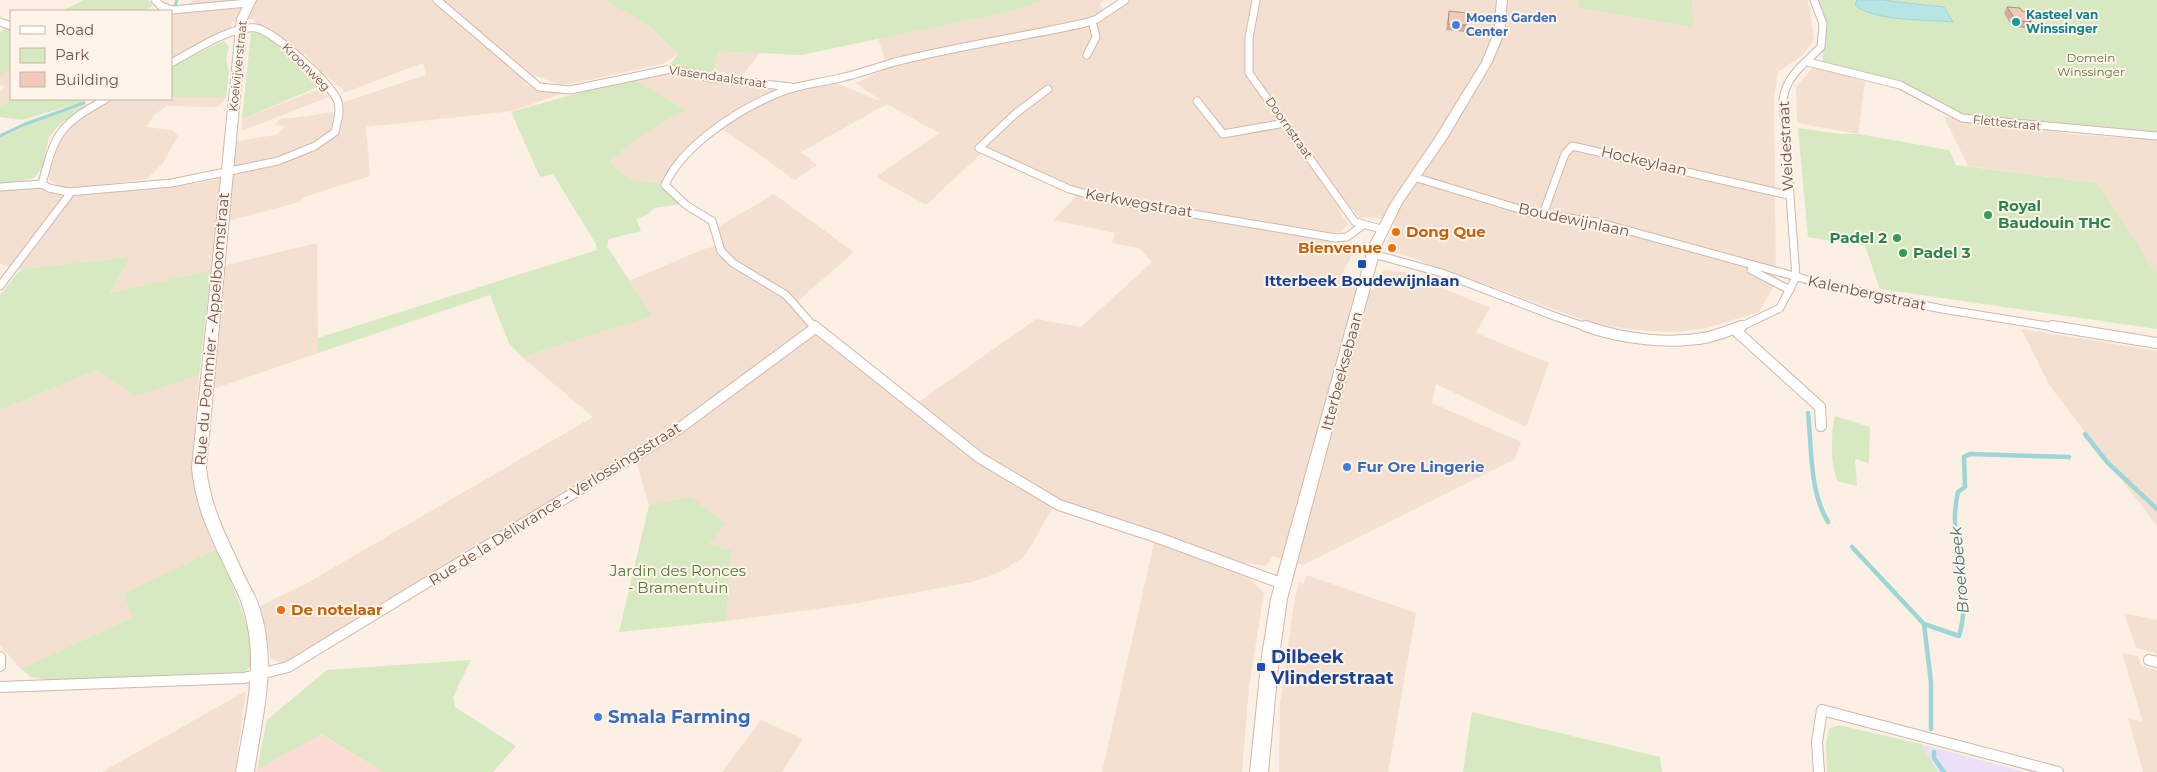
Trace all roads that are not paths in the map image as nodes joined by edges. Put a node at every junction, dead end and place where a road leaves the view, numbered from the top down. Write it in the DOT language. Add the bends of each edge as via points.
graph roads {
  1 [pos="155,0"];
  2 [pos="437,0"];
  3 [pos="1125,0"];
  4 [pos="1256,0"];
  5 [pos="1502,0"];
  6 [pos="1814,0"];
  7 [pos="250,2"];
  8 [pos="1092,21"];
  9 [pos="241,30"];
  10 [pos="1087,55"];
  11 [pos="1808,62"];
  12 [pos="172,63"];
  13 [pos="790,89"];
  14 [pos="1048,89"];
  15 [pos="104,100"];
  16 [pos="1196,101"];
  17 [pos="1285,124"];
  18 [pos="335,132"];
  19 [pos="230,134"];
  20 [pos="2157,136"];
  21 [pos="226,173"];
  22 [pos="1414,177"];
  23 [pos="42,184"];
  24 [pos="0,187"];
  25 [pos="68,192"];
  26 [pos="1788,195"];
  27 [pos="1544,214"];
  28 [pos="1364,225"];
  29 [pos="1381,229"];
  30 [pos="1373,254"];
  31 [pos="1735,262"];
  32 [pos="1796,278"];
  33 [pos="0,286"];
  34 [pos="1790,290"];
  35 [pos="815,328"];
  36 [pos="1735,330"];
  37 [pos="2157,343"];
  38 [pos="1821,426"];
  39 [pos="1283,584"];
  40 [pos="0,657"];
  41 [pos="0,666"];
  42 [pos="262,674"];
  43 [pos="0,687"];
  44 [pos="245,772"];
  45 [pos="1259,772"];
  46 [pos="1819,772"];
  47 [pos="2058,772"];
  1 -- 7 [label="street" via="161,6 178,10"];
  2 -- 13 [label="street, Vlasendaalstraat" via="539,87 570,90 671,68 711,78"];
  3 -- 8 [label="street, Vlasendaalstraat"];
  4 -- 17 [label="street, Doornstraat" via="1249,38 1248,72"];
  5 -- 22 [label="main road, Itterbeeksebaan" via="1500,30 1494,52"];
  6 -- 11 [label="street, Weidestraat" via="1823,24 1821,46"];
  7 -- 9 [label="main road, Koeivijverstraat"];
  8 -- 10 [label="street" via="1096,37"];
  8 -- 13 [label="street, Vlasendaalstraat" via="894,62"];
  9 -- 12 [label="street"];
  9 -- 18 [label="street, Kroonweg" via="256,28 282,42 336,98 339,115"];
  9 -- 19 [label="street, Koeivijverstraat"];
  11 -- 20 [label="street, Flettestraat" via="1900,85 1962,118"];
  11 -- 26 [label="street, Weidestraat" via="1785,86"];
  13 -- 35 [label="street" via="747,111 695,146 672,167 665,185 686,205 712,221 721,251 733,263 786,295"];
  14 -- 28 [label="street, Kerkwegstraat" via="979,148 1069,189 1105,199 1336,238 1347,237"];
  15 -- 23 [label="street" via="59,129"];
  16 -- 17 [label="street" via="1223,134"];
  17 -- 28 [label="street, Doornstraat" via="1355,222"];
  18 -- 21 [label="street, Rue du Pommier - Appelboomstraat" via="297,155"];
  19 -- 21 [label="street, Rue du Pommier - Appelboomstraat"];
  21 -- 25 [label="street" via="172,183"];
  21 -- 42 [label="main road, Rue du Pommier - Appelboomstraat" via="199,468 202,494 210,518 252,608"];
  22 -- 27 [label="street, Boudewijnlaan"];
  22 -- 29 [label="main road, Itterbeeksebaan"];
  23 -- 24 [label="street"];
  23 -- 25 [label="street"];
  25 -- 33 [label="street" via="69,196"];
  26 -- 27 [label="street, Hockeylaan" via="1572,146 1565,154"];
  26 -- 32 [label="street, Weidestraat"];
  27 -- 31 [label="street, Boudewijnlaan" via="1597,222"];
  28 -- 29 [label="street, Doornstraat"];
  29 -- 30 [label="main road, Itterbeeksebaan"];
  30 -- 36 [label="street, Kalenbergstraat" via="1440,273 1569,322 1614,335 1648,340 1689,340"];
  30 -- 39 [label="main road, Itterbeeksebaan"];
  31 -- 32 [label="street, Boudewijnlaan"];
  31 -- 34 [label="street, Boudewijnlaan"];
  32 -- 34 [label="street, Kalenbergstraat"];
  32 -- 37 [label="street, Kalenbergstraat" via="1942,309"];
  34 -- 36 [label="street, Kalenbergstraat" via="1782,306"];
  35 -- 39 [label="street" via="980,458 1024,486 1059,505"];
  35 -- 42 [label="street, Rue de la Délivrance - Verlossingsstraat" via="677,430 288,668"];
  36 -- 38 [label="street" via="1820,407"];
  39 -- 45 [label="main road, Itterbeeksebaan"];
  40 -- 41 [label="street"];
  42 -- 43 [label="street, Rue de la Délivrance - Verlossingsstraat" via="244,678"];
  42 -- 44 [label="main road, Rue du Pommier - Appelboomstraat"];
  46 -- 47 [label="street" via="1817,742 1822,710"];
}
